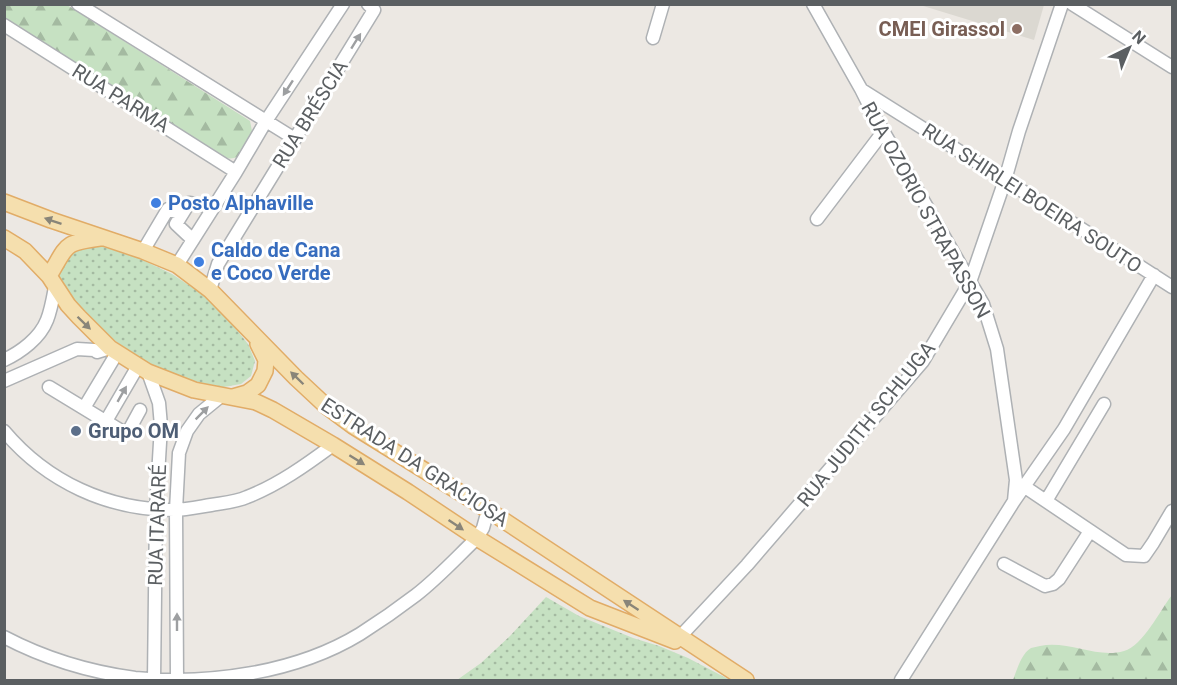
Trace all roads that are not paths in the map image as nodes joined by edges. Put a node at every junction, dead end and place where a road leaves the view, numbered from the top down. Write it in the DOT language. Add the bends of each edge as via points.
graph roads {
  1 [pos="78,4"];
  2 [pos="343,4"];
  3 [pos="368,4"];
  4 [pos="663,4"];
  5 [pos="813,4"];
  6 [pos="1062,4"];
  7 [pos="1072,4"];
  8 [pos="4,25"];
  9 [pos="652,38"];
  10 [pos="1173,67"];
  11 [pos="861,90"];
  12 [pos="266,122"];
  13 [pos="884,132"];
  14 [pos="295,140"];
  15 [pos="236,172"];
  16 [pos="1005,180"];
  17 [pos="4,202"];
  18 [pos="214,207"];
  19 [pos="182,214"];
  20 [pos="817,219"];
  21 [pos="4,238"];
  22 [pos="103,238"];
  23 [pos="193,240"];
  24 [pos="143,251"];
  25 [pos="177,265"];
  26 [pos="1154,275"];
  27 [pos="52,281"];
  28 [pos="970,282"];
  29 [pos="1173,287"];
  30 [pos="210,290"];
  31 [pos="250,331"];
  32 [pos="114,350"];
  33 [pos="4,360"];
  34 [pos="143,369"];
  35 [pos="4,381"];
  36 [pos="49,387"];
  37 [pos="226,397"];
  38 [pos="1104,404"];
  39 [pos="84,408"];
  40 [pos="140,410"];
  41 [pos="106,421"];
  42 [pos="4,431"];
  43 [pos="333,445"];
  44 [pos="1025,487"];
  45 [pos="1014,501"];
  46 [pos="1046,501"];
  47 [pos="156,509"];
  48 [pos="176,510"];
  49 [pos="488,510"];
  50 [pos="1173,511"];
  51 [pos="1090,531"];
  52 [pos="477,538"];
  53 [pos="1004,564"];
  54 [pos="4,637"];
  55 [pos="678,639"];
  56 [pos="154,680"];
  57 [pos="177,680"];
  58 [pos="746,681"];
  59 [pos="902,681"];
  1 -- 12 [label="street"];
  2 -- 12 [label="street, RUA BRÉSCIA, one-way"];
  14 -- 3 [label="street, RUA BRÉSCIA, one-way" via="374,10"];
  4 -- 9 [label="street"];
  5 -- 11 [label="street, RUA OZORIO STRAPASSON"];
  6 -- 16 [label="street, RUA JUDITH SCHLUGA"];
  7 -- 10 [label="street"];
  8 -- 15 [label="street, RUA PARMA"];
  11 -- 13 [label="street, RUA OZORIO STRAPASSON"];
  11 -- 16 [label="street, RUA SHIRLEI BOEIRA SOUTO"];
  12 -- 14 [label="street"];
  12 -- 15 [label="street, RUA BRÉSCIA"];
  13 -- 20 [label="street"];
  13 -- 28 [label="street, RUA OZORIO STRAPASSON"];
  14 -- 30 [label="street, RUA BRÉSCIA" via="218,264"];
  15 -- 18 [label="street, RUA BRÉSCIA"];
  16 -- 26 [label="street, RUA SHIRLEI BOEIRA SOUTO"];
  16 -- 28 [label="street, RUA JUDITH SCHLUGA"];
  22 -- 17 [label="main road, ESTRADA DA GRACIOSA, one-way"];
  18 -- 19 [label="street" via="189,203"];
  18 -- 23 [label="street, RUA BRÉSCIA"];
  19 -- 23 [label="street" via="176,224"];
  19 -- 24 [label="street" via="168,209"];
  21 -- 27 [label="main road, ESTRADA DA GRACIOSA" via="25,250"];
  22 -- 24 [label="main road, ESTRADA DA GRACIOSA"];
  22 -- 27 [label="main road" via="77,241 66,247"];
  23 -- 25 [label="street, RUA BRÉSCIA"];
  24 -- 25 [label="main road, ESTRADA DA GRACIOSA"];
  25 -- 30 [label="main road, ESTRADA DA GRACIOSA"];
  26 -- 29 [label="street, RUA SHIRLEI BOEIRA SOUTO"];
  26 -- 44 [label="street" via="1064,429"];
  27 -- 32 [label="main road, ESTRADA DA GRACIOSA, one-way" via="79,317"];
  27 -- 33 [label="street" via="52,304 46,322 33,341"];
  28 -- 45 [label="street, RUA OZORIO STRAPASSON" via="983,304 997,349 1016,480"];
  28 -- 55 [label="street, RUA JUDITH SCHLUGA" via="923,361"];
  30 -- 31 [label="main road, ESTRADA DA GRACIOSA"];
  31 -- 37 [label="main road" via="266,360 265,371 258,385 247,393"];
  49 -- 31 [label="main road, ESTRADA DA GRACIOSA, one-way" via="326,406"];
  32 -- 34 [label="main road, ESTRADA DA GRACIOSA"];
  32 -- 35 [label="street" via="77,349"];
  32 -- 39 [label="street"];
  34 -- 37 [label="main road, ESTRADA DA GRACIOSA" via="194,390"];
  41 -- 34 [label="street, one-way"];
  34 -- 47 [label="street, RUA ITARARÉ" via="160,412"];
  36 -- 39 [label="street"];
  37 -- 43 [label="main road, ESTRADA DA GRACIOSA" via="265,406"];
  48 -- 37 [label="street, RUA ITARARÉ, one-way" via="179,453 187,430 199,414"];
  38 -- 46 [label="street"];
  39 -- 41 [label="street"];
  40 -- 41 [label="street" via="128,432"];
  42 -- 47 [label="street" via="54,476 91,496"];
  43 -- 48 [label="street" via="284,479 245,498"];
  43 -- 52 [label="main road, ESTRADA DA GRACIOSA, one-way"];
  44 -- 45 [label="street"];
  44 -- 46 [label="street"];
  45 -- 59 [label="street"];
  46 -- 51 [label="street"];
  47 -- 48 [label="street"];
  47 -- 56 [label="street, RUA ITARARÉ"];
  57 -- 48 [label="street, RUA ITARARÉ, one-way"];
  49 -- 52 [label="street"];
  55 -- 49 [label="main road, ESTRADA DA GRACIOSA, one-way"];
  50 -- 51 [label="street" via="1144,556 1126,555"];
  51 -- 53 [label="street" via="1053,584 1045,586"];
  52 -- 55 [label="main road, ESTRADA DA GRACIOSA" via="590,608"];
  52 -- 57 [label="street" via="417,594 360,634 316,656 257,673"];
  54 -- 56 [label="street" via="63,662"];
  55 -- 58 [label="main road, ESTRADA DA GRACIOSA"];
  56 -- 57 [label="street"];
}
